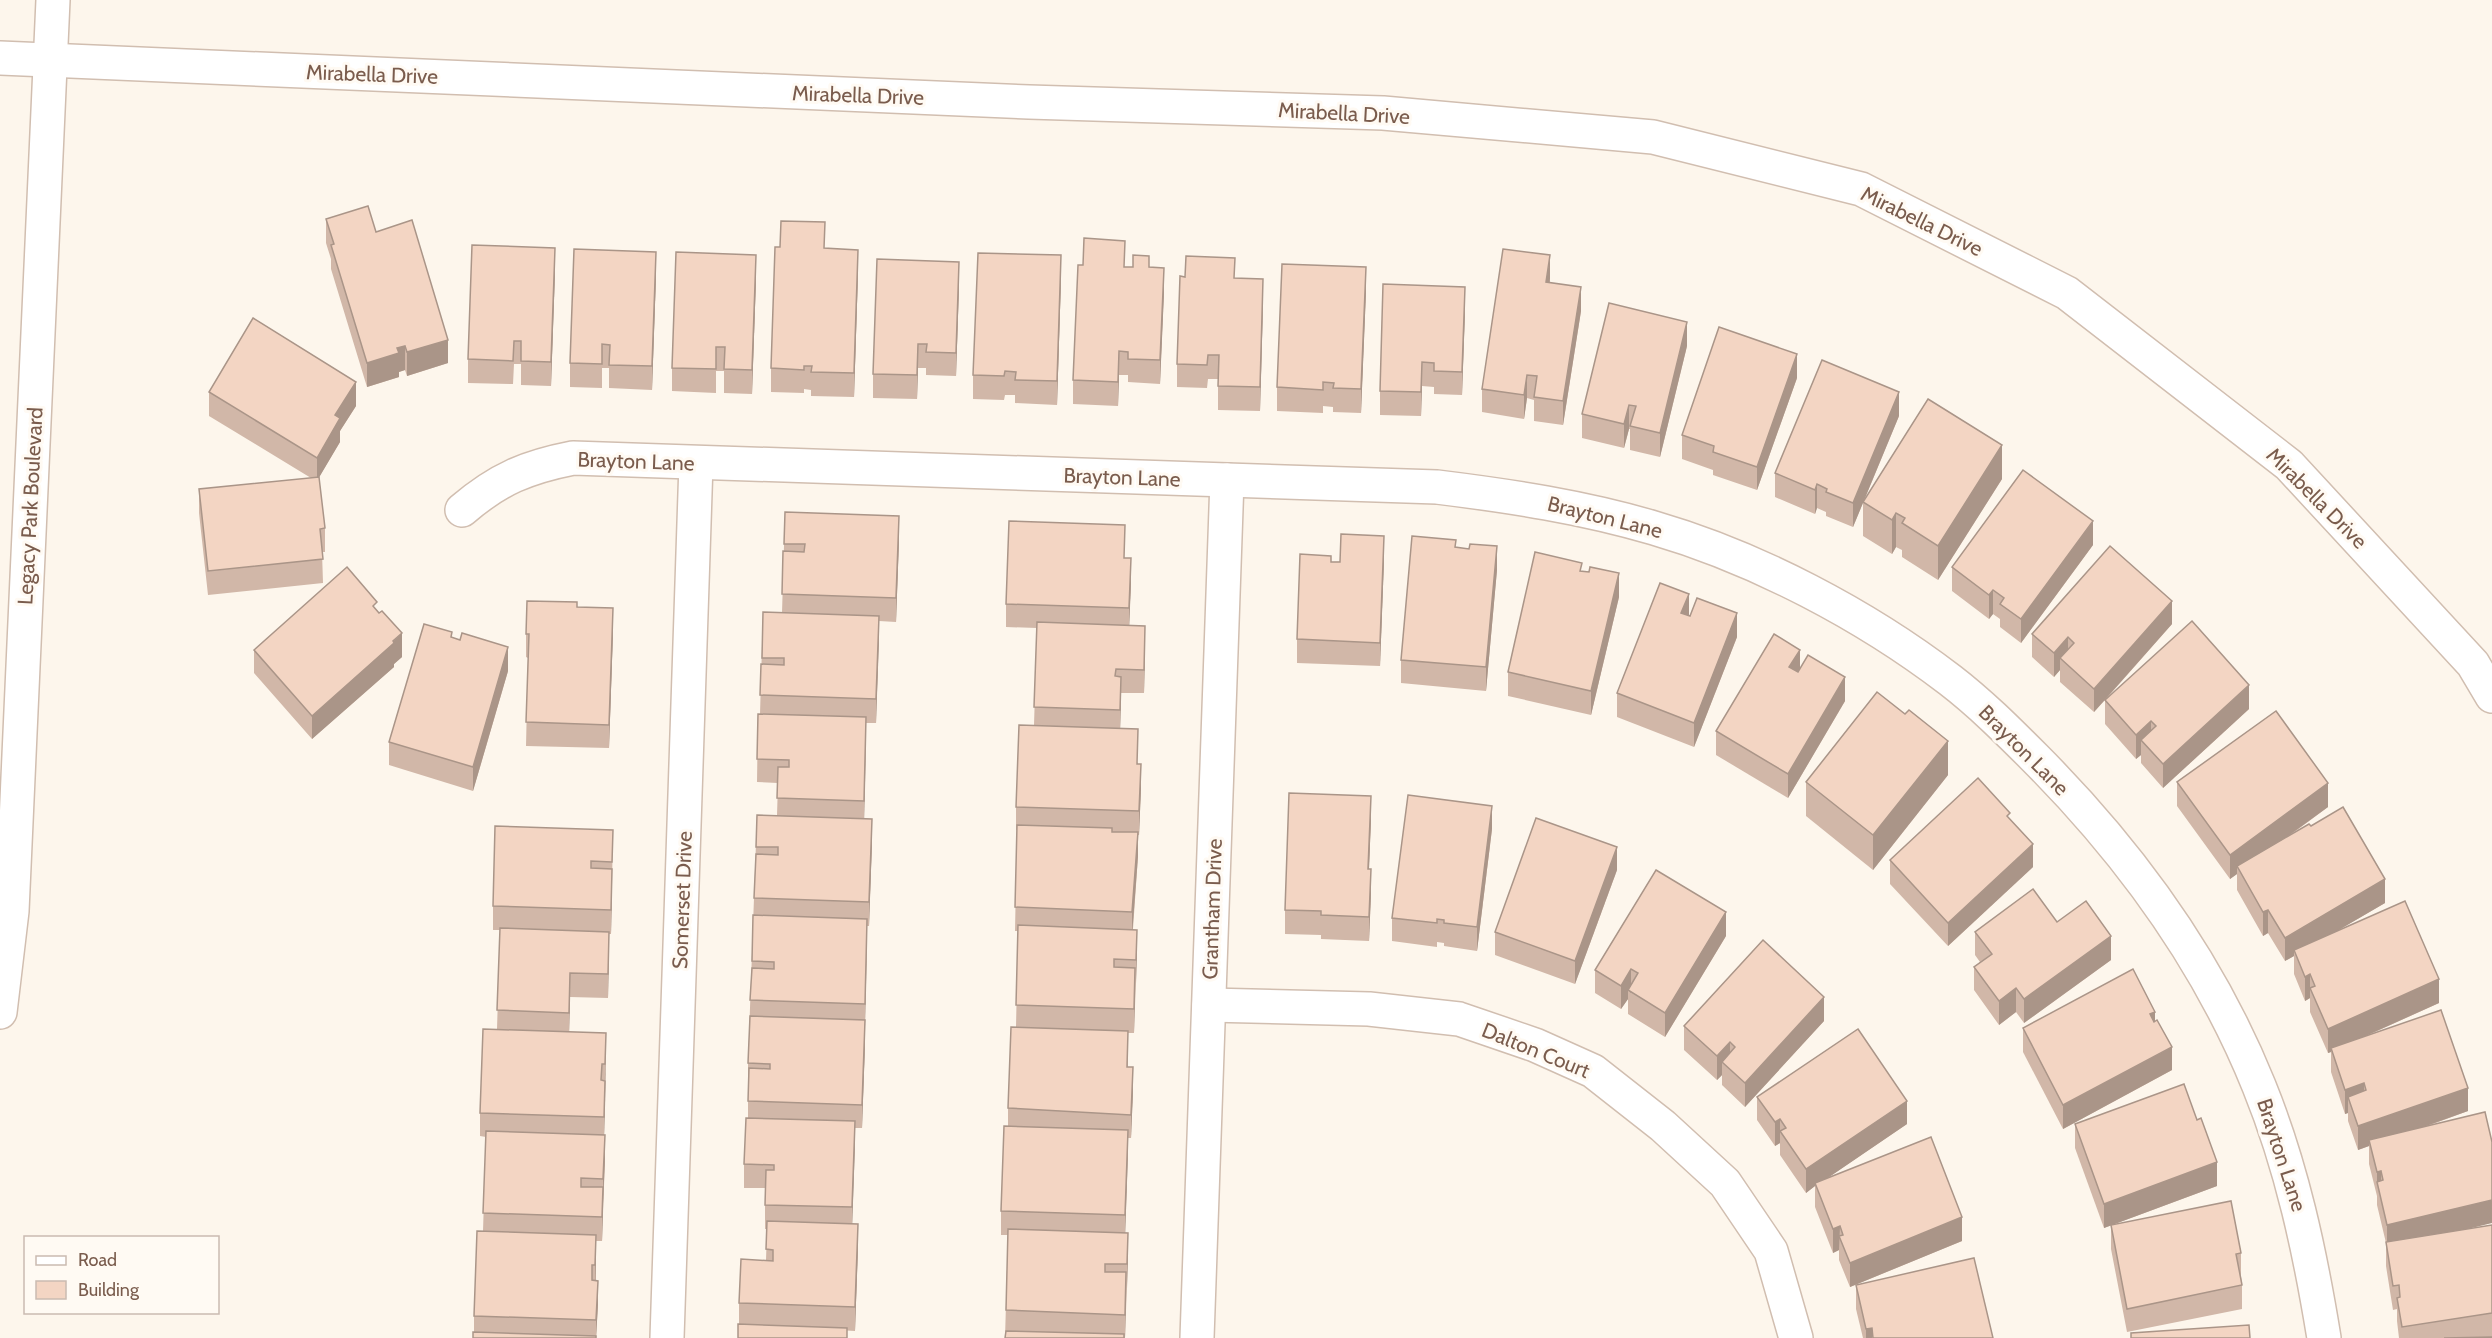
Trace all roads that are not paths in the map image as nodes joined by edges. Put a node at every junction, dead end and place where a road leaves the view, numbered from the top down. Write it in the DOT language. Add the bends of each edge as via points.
graph roads {
  1 [pos="53,0"];
  2 [pos="0,58"];
  3 [pos="50,60"];
  4 [pos="696,463"];
  5 [pos="1227,480"];
  6 [pos="462,510"];
  7 [pos="2492,696"];
  8 [pos="1209,1005"];
  9 [pos="0,1012"];
  10 [pos="667,1338"];
  11 [pos="1197,1338"];
  12 [pos="1796,1338"];
  13 [pos="2324,1338"];
  1 -- 3 [label="street, Legacy Park Boulevard"];
  2 -- 3 [label="street, Mirabella Drive"];
  3 -- 7 [label="street, Mirabella Drive" via="1383,113 1653,137 1861,189 2067,293 2289,465 2473,664"];
  3 -- 9 [label="street, Legacy Park Boulevard" via="12,911"];
  4 -- 5 [label="street, Brayton Lane"];
  4 -- 6 [label="street, Brayton Lane" via="573,458 539,464 485,490"];
  4 -- 10 [label="street, Somerset Drive"];
  5 -- 8 [label="street, Grantham Drive"];
  5 -- 13 [label="street, Brayton Lane" via="1437,487 1586,510 1655,528 1717,550 1836,606 1950,681 2004,727 2098,826 2140,876 2204,976 2259,1085 2282,1149 2301,1212"];
  8 -- 11 [label="street, Grantham Drive"];
  8 -- 12 [label="street, Dalton Court" via="1369,1009 1460,1019 1535,1045 1593,1071 1663,1126 1725,1183 1771,1251"];
}
